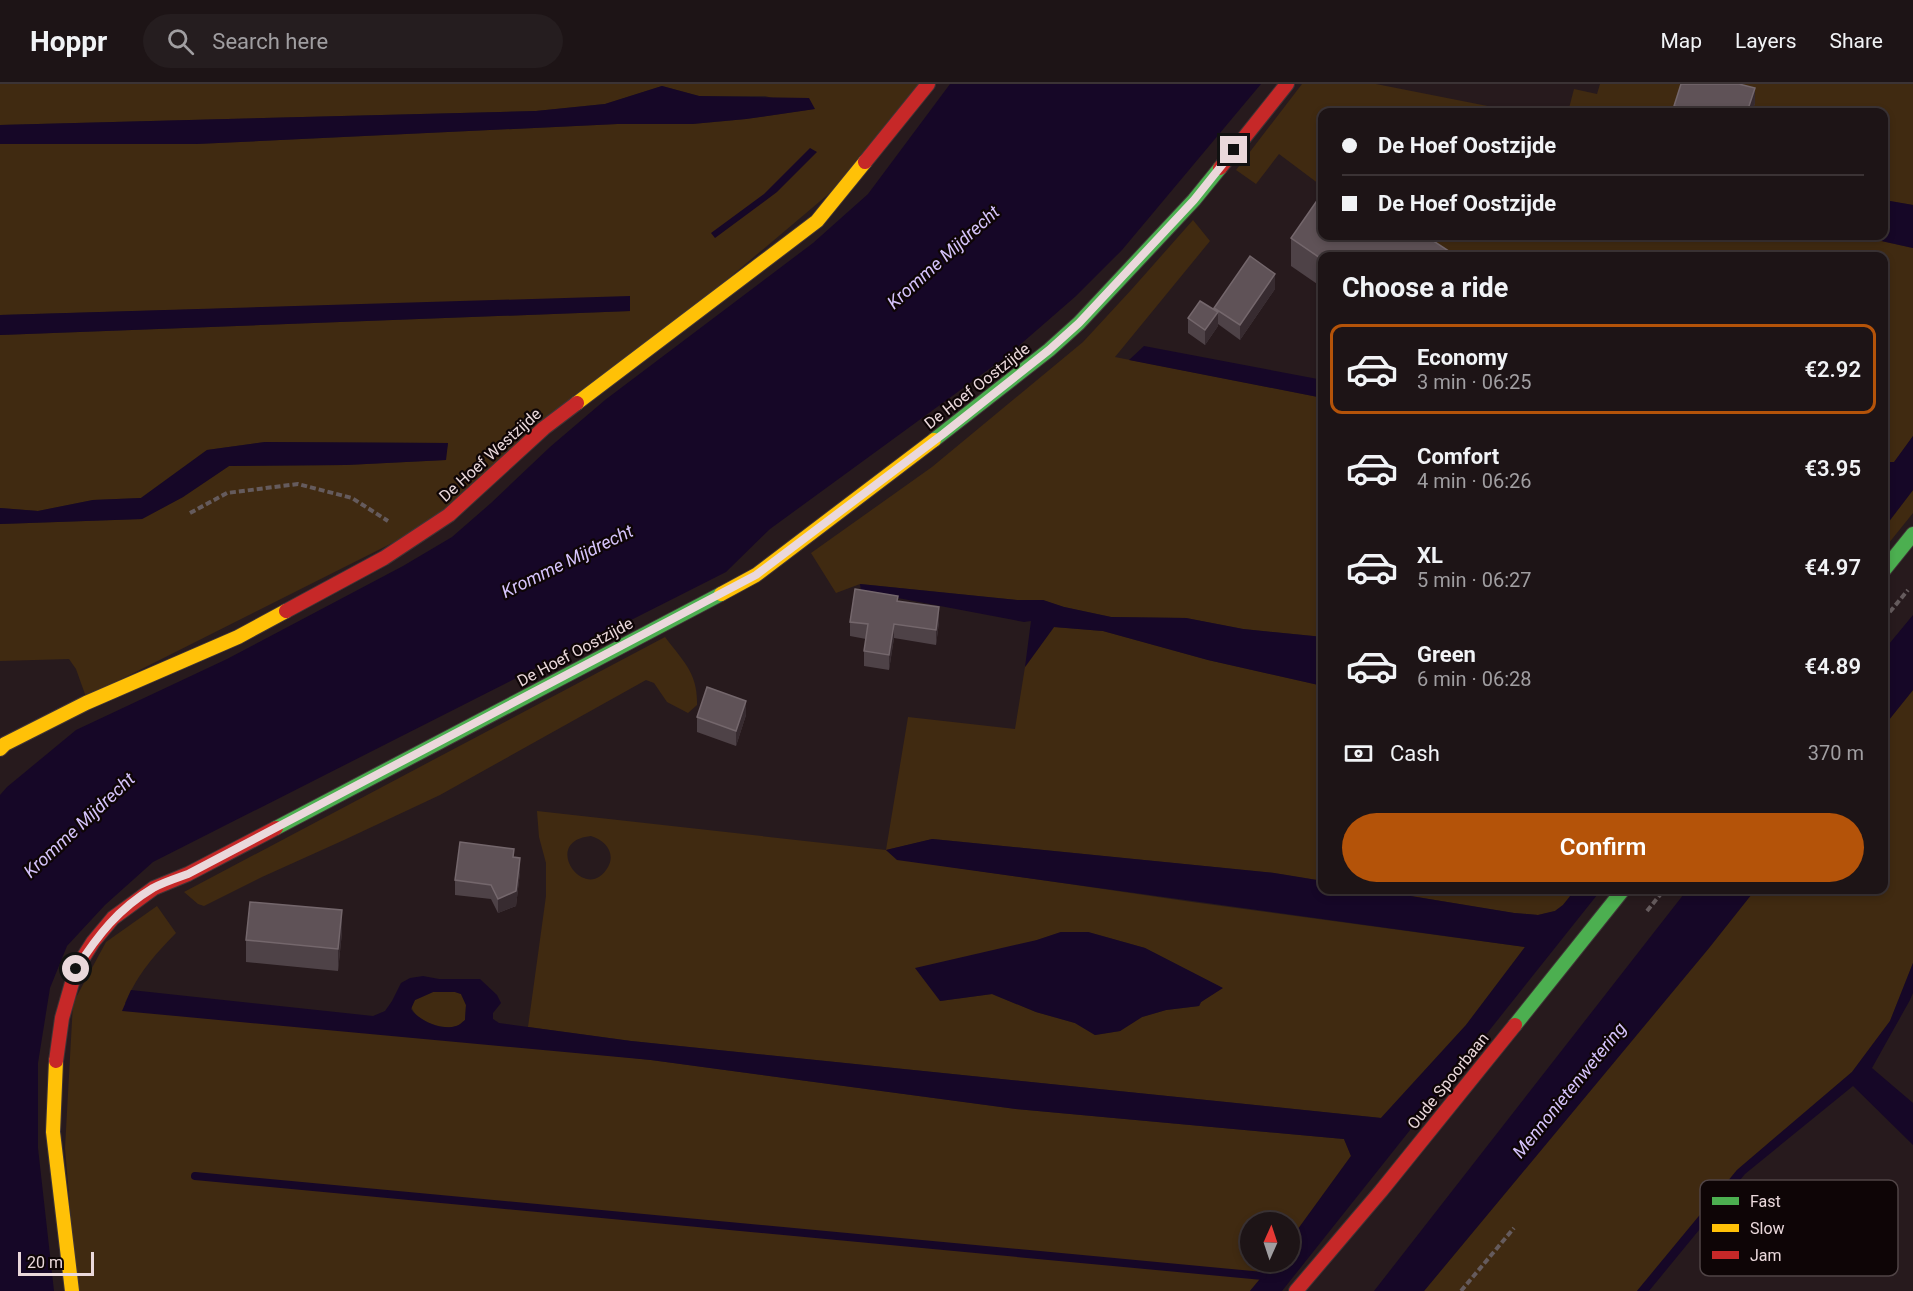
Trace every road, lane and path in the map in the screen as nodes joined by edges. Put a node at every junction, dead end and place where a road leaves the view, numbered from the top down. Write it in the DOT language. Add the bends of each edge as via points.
graph roads {
  1 [pos="928,84"];
  2 [pos="1287,84"];
  3 [pos="190,513"];
  4 [pos="384,518"];
  5 [pos="1913,534"];
  6 [pos="1888,565"];
  7 [pos="1913,584"];
  8 [pos="1888,614"];
  9 [pos="0,749"];
  10 [pos="1620,894"];
  11 [pos="1514,1228"];
  12 [pos="72,1291"];
  13 [pos="1296,1291"];
  14 [pos="1461,1291"];
  1 -- 9 [label="street, De Hoef Westzijde" via="817,221 544,428 449,514 384,558 238,637 86,703"];
  2 -- 12 [label="street, De Hoef Oostzijde" via="1194,200 1079,323 943,434 756,575 188,874 154,888 113,918 76,969 62,1018 56,1063 53,1132"];
  3 -- 4 [label="path" via="227,493 298,484 352,498"];
  5 -- 6 [label="street"];
  7 -- 8 [label="path"];
  10 -- 13 [label="street, Oude Spoorbaan"];
  11 -- 14 [label="path"];
}
